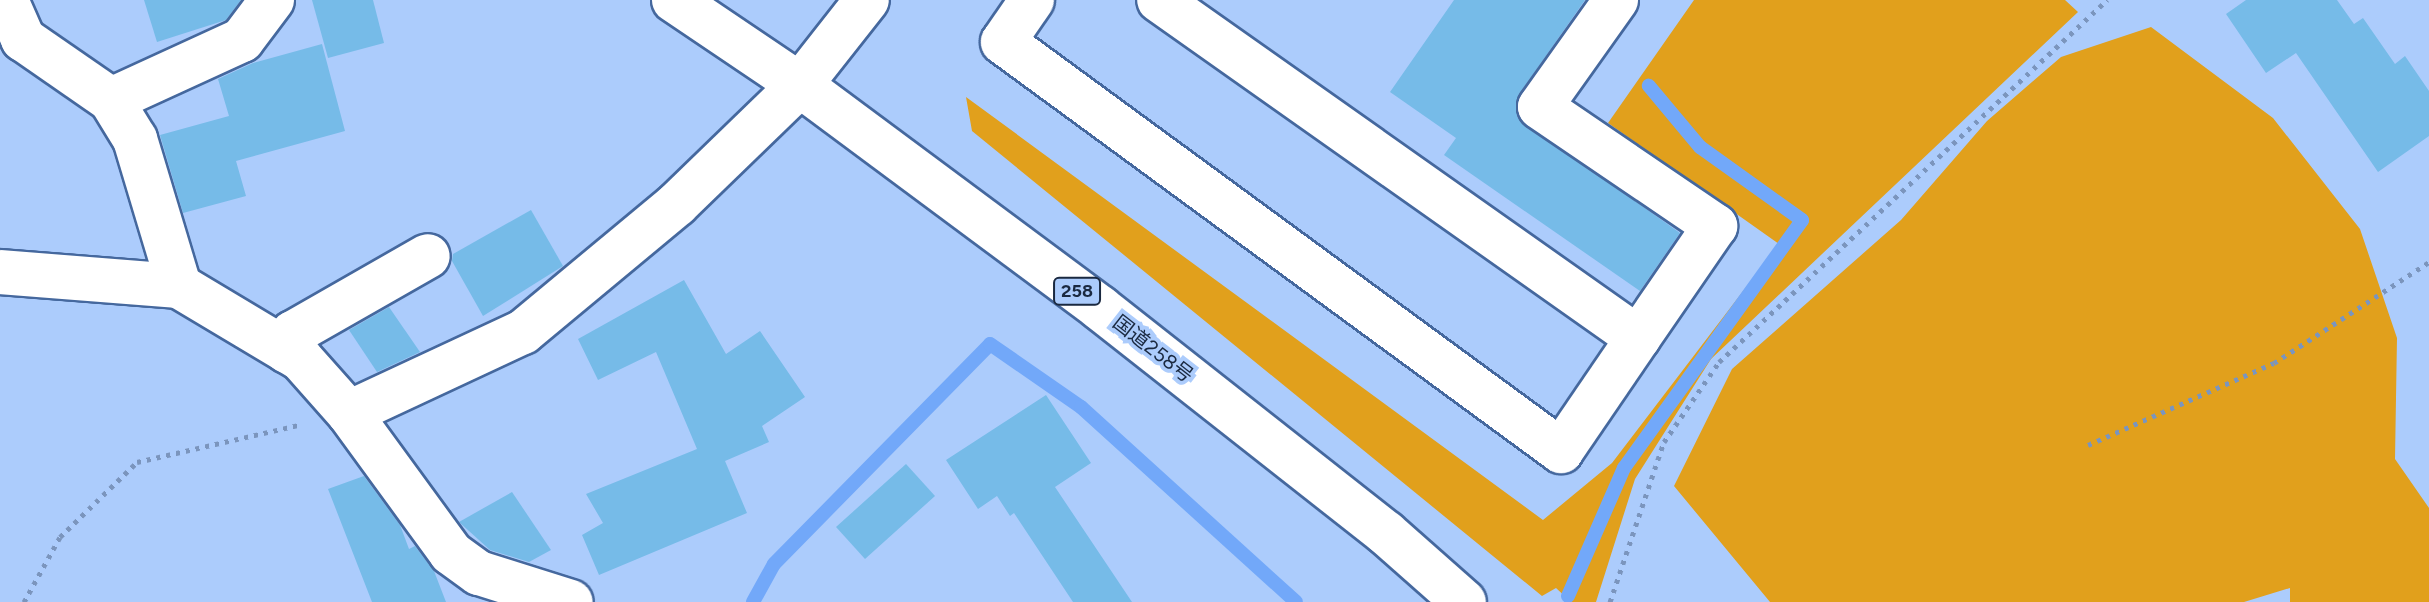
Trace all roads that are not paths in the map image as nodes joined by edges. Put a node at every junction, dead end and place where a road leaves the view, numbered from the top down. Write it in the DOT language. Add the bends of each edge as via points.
graph roads {
  1 [pos="6,0"];
  2 [pos="272,0"];
  3 [pos="674,0"];
  4 [pos="867,0"];
  5 [pos="1032,0"];
  6 [pos="1159,0"];
  7 [pos="1616,0"];
  8 [pos="800,85"];
  9 [pos="111,100"];
  10 [pos="428,256"];
  11 [pos="0,272"];
  12 [pos="179,286"];
  13 [pos="1638,338"];
  14 [pos="287,351"];
  15 [pos="349,413"];
  16 [pos="571,602"];
  17 [pos="1464,602"];
  1 -- 9 [label="main road" via="23,39"];
  2 -- 9 [label="main road" via="242,40"];
  3 -- 8 [label="main road, 国道258号 / 258"];
  4 -- 8 [label="main road"];
  5 -- 13 [label="main road" via="1003,42 1561,451"];
  6 -- 13 [label="main road"];
  7 -- 13 [label="main road" via="1540,107 1715,226"];
  8 -- 15 [label="main road" via="677,204 523,332"];
  8 -- 17 [label="main road, 国道258号 / 258" via="1100,308 1386,533"];
  9 -- 12 [label="main road" via="135,139"];
  10 -- 14 [label="main road" via="293,333"];
  11 -- 12 [label="main road"];
  12 -- 14 [label="main road"];
  14 -- 15 [label="main road" via="301,359"];
  15 -- 16 [label="main road" via="451,553 479,573"];
}
